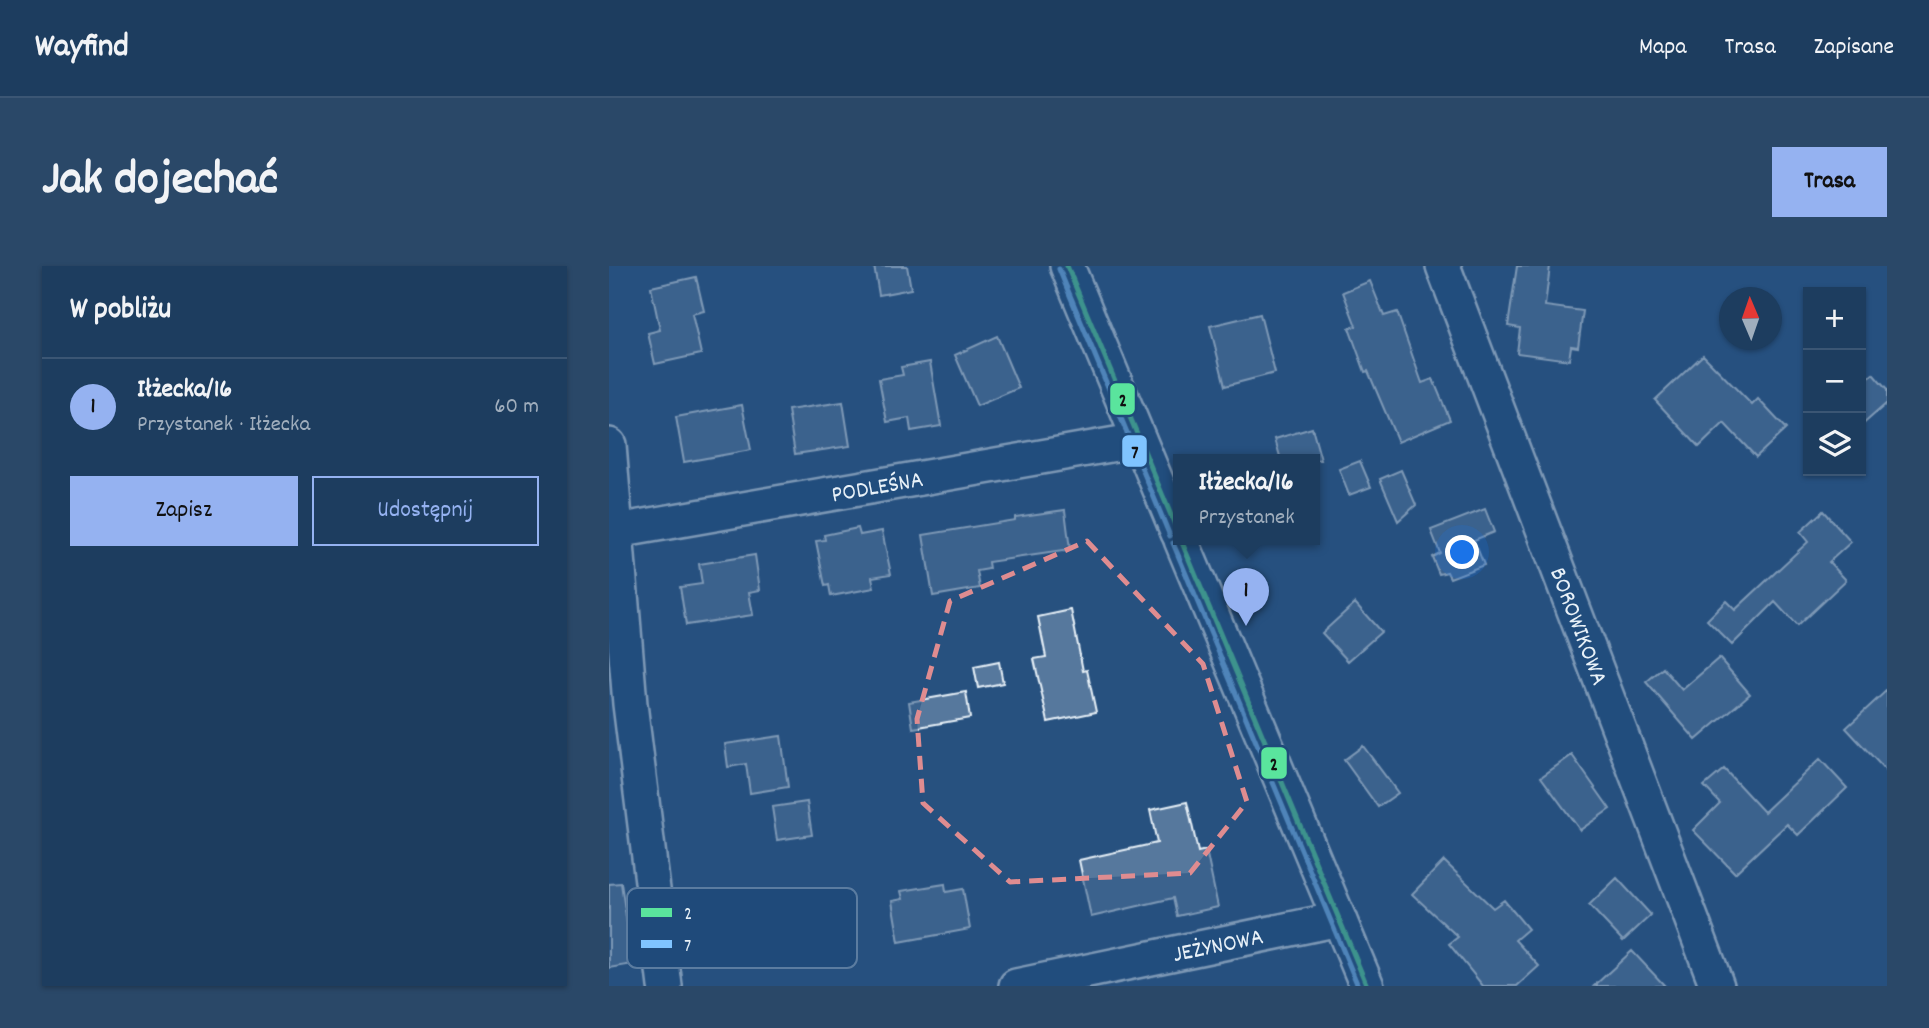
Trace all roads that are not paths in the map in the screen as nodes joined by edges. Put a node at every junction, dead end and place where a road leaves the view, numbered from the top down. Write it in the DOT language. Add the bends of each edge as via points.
graph roads {
  1 [pos="1067,266"];
  2 [pos="1443,266"];
  3 [pos="1139,440"];
  4 [pos="609,445"];
  5 [pos="1173,521"];
  6 [pos="617,531"];
  7 [pos="1183,545"];
  8 [pos="620,706"];
  9 [pos="649,888"];
  10 [pos="1339,919"];
  11 [pos="662,968"];
  12 [pos="665,986"];
  13 [pos="1016,986"];
  14 [pos="1367,986"];
  15 [pos="1717,986"];
  1 -- 3 [label="street"];
  2 -- 15 [label="street, BOROWIKOWA"];
  3 -- 5 [label="street"];
  3 -- 6 [label="street, PODLEŚNA"];
  4 -- 6 [label="street"];
  6 -- 8 [label="street"];
  7 -- 10 [label="street"];
  8 -- 9 [label="street"];
  10 -- 13 [label="street, JEŻYNOWA"];
  10 -- 14 [label="street"];
  11 -- 12 [label="street"];
}
